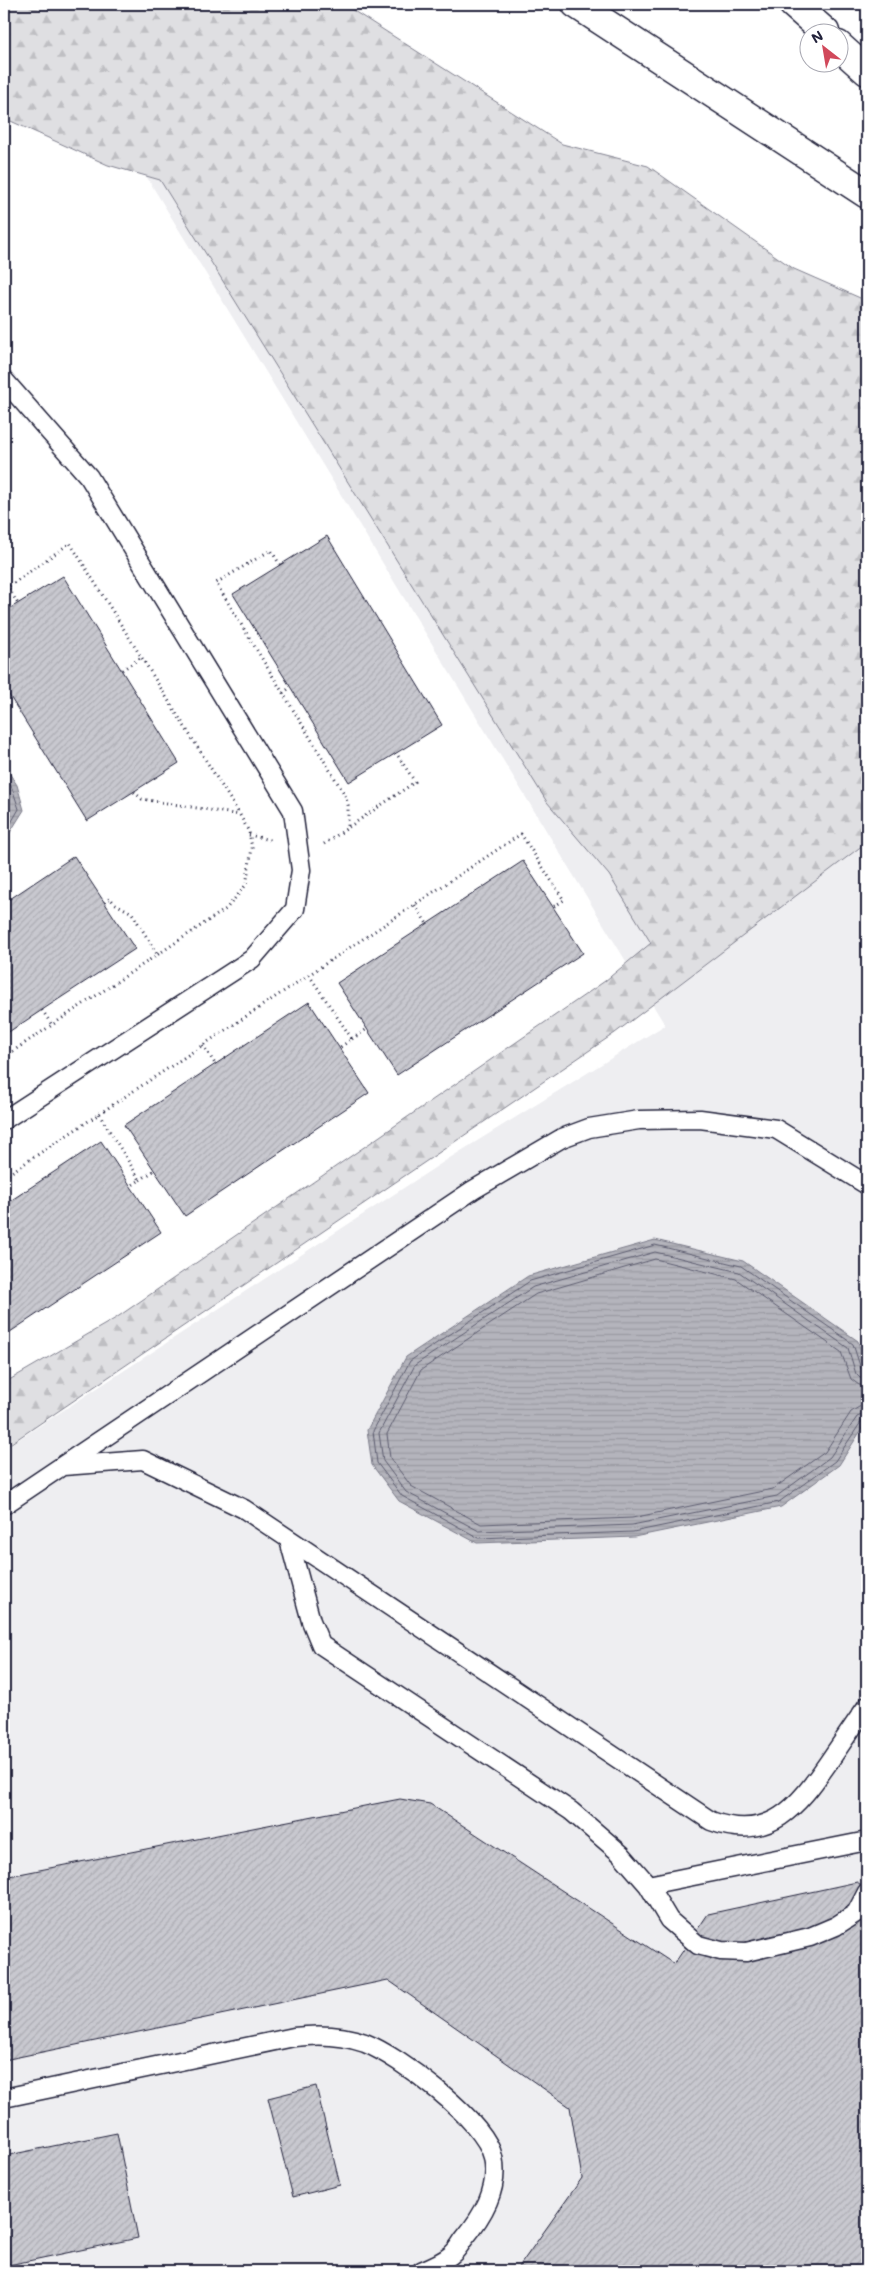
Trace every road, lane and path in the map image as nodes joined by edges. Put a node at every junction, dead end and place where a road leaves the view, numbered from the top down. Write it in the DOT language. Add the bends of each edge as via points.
graph roads {
  1 [pos="576,4"];
  2 [pos="793,4"];
  3 [pos="814,22"];
  4 [pos="848,54"];
  5 [pos="867,71"];
  6 [pos="867,194"];
  7 [pos="4,380"];
  8 [pos="280,565"];
  9 [pos="18,604"];
  10 [pos="142,658"];
  11 [pos="122,670"];
  12 [pos="291,687"];
  13 [pos="283,693"];
  14 [pos="396,753"];
  15 [pos="134,792"];
  16 [pos="240,816"];
  17 [pos="348,828"];
  18 [pos="249,835"];
  19 [pos="298,845"];
  20 [pos="105,902"];
  21 [pos="414,905"];
  22 [pos="553,907"];
  23 [pos="427,924"];
  24 [pos="158,954"];
  25 [pos="309,975"];
  26 [pos="42,1010"];
  27 [pos="52,1025"];
  28 [pos="367,1029"];
  29 [pos="352,1039"];
  30 [pos="203,1045"];
  31 [pos="339,1048"];
  32 [pos="4,1057"];
  33 [pos="215,1064"];
  34 [pos="99,1114"];
  35 [pos="4,1120"];
  36 [pos="155,1170"];
  37 [pos="4,1177"];
  38 [pos="140,1180"];
  39 [pos="867,1185"];
  40 [pos="131,1186"];
  41 [pos="4,1194"];
  42 [pos="9,1202"];
  43 [pos="60,1467"];
  44 [pos="4,1505"];
  45 [pos="289,1540"];
  46 [pos="867,1706"];
  47 [pos="867,1841"];
  48 [pos="648,1886"];
  49 [pos="867,1892"];
  50 [pos="4,2098"];
  51 [pos="422,2271"];
  1 -- 6 [label="highway"];
  2 -- 3 [label="highway"];
  4 -- 5 [label="highway"];
  7 -- 19 [label="lane" via="90,477 293,811"];
  8 -- 13 [label="path" via="271,550 216,583"];
  9 -- 10 [label="path" via="8,587 70,542"];
  10 -- 11 [label="path"];
  10 -- 16 [label="path"];
  12 -- 13 [label="path"];
  13 -- 17 [label="path" via="345,795"];
  14 -- 17 [label="path" via="415,782"];
  15 -- 16 [label="path" via="142,799"];
  16 -- 18 [label="path"];
  17 -- 19 [label="path" via="318,848"];
  18 -- 19 [label="path"];
  18 -- 24 [label="path" via="252,848 246,885 226,909"];
  19 -- 35 [label="lane" via="301,870 295,908 252,958"];
  20 -- 24 [label="path" via="110,898 132,912"];
  21 -- 22 [label="path" via="521,834 564,900"];
  21 -- 23 [label="path"];
  21 -- 25 [label="path"];
  24 -- 27 [label="path"];
  25 -- 29 [label="path"];
  25 -- 30 [label="path"];
  26 -- 27 [label="path"];
  27 -- 32 [label="path"];
  28 -- 29 [label="path"];
  29 -- 31 [label="path"];
  30 -- 33 [label="path"];
  30 -- 34 [label="path"];
  34 -- 37 [label="path"];
  34 -- 38 [label="path"];
  36 -- 38 [label="path"];
  38 -- 40 [label="path"];
  39 -- 43 [label="lane" via="776,1129 700,1119 639,1120 589,1128 540,1149 473,1190"];
  41 -- 42 [label="path"];
  43 -- 44 [label="lane"];
  43 -- 45 [label="lane" via="143,1460 244,1509"];
  45 -- 46 [label="lane" via="644,1778 721,1825 744,1828 764,1825 792,1810 809,1791"];
  45 -- 48 [label="lane" via="321,1645 572,1812 621,1854"];
  47 -- 48 [label="lane"];
  48 -- 49 [label="lane" via="669,1920 698,1945 746,1952 810,1937 836,1926 856,1913"];
  50 -- 51 [label="lane" via="294,2037 333,2036 364,2043 390,2055 449,2100 480,2134 493,2157 493,2184 487,2208 452,2254"];
}
